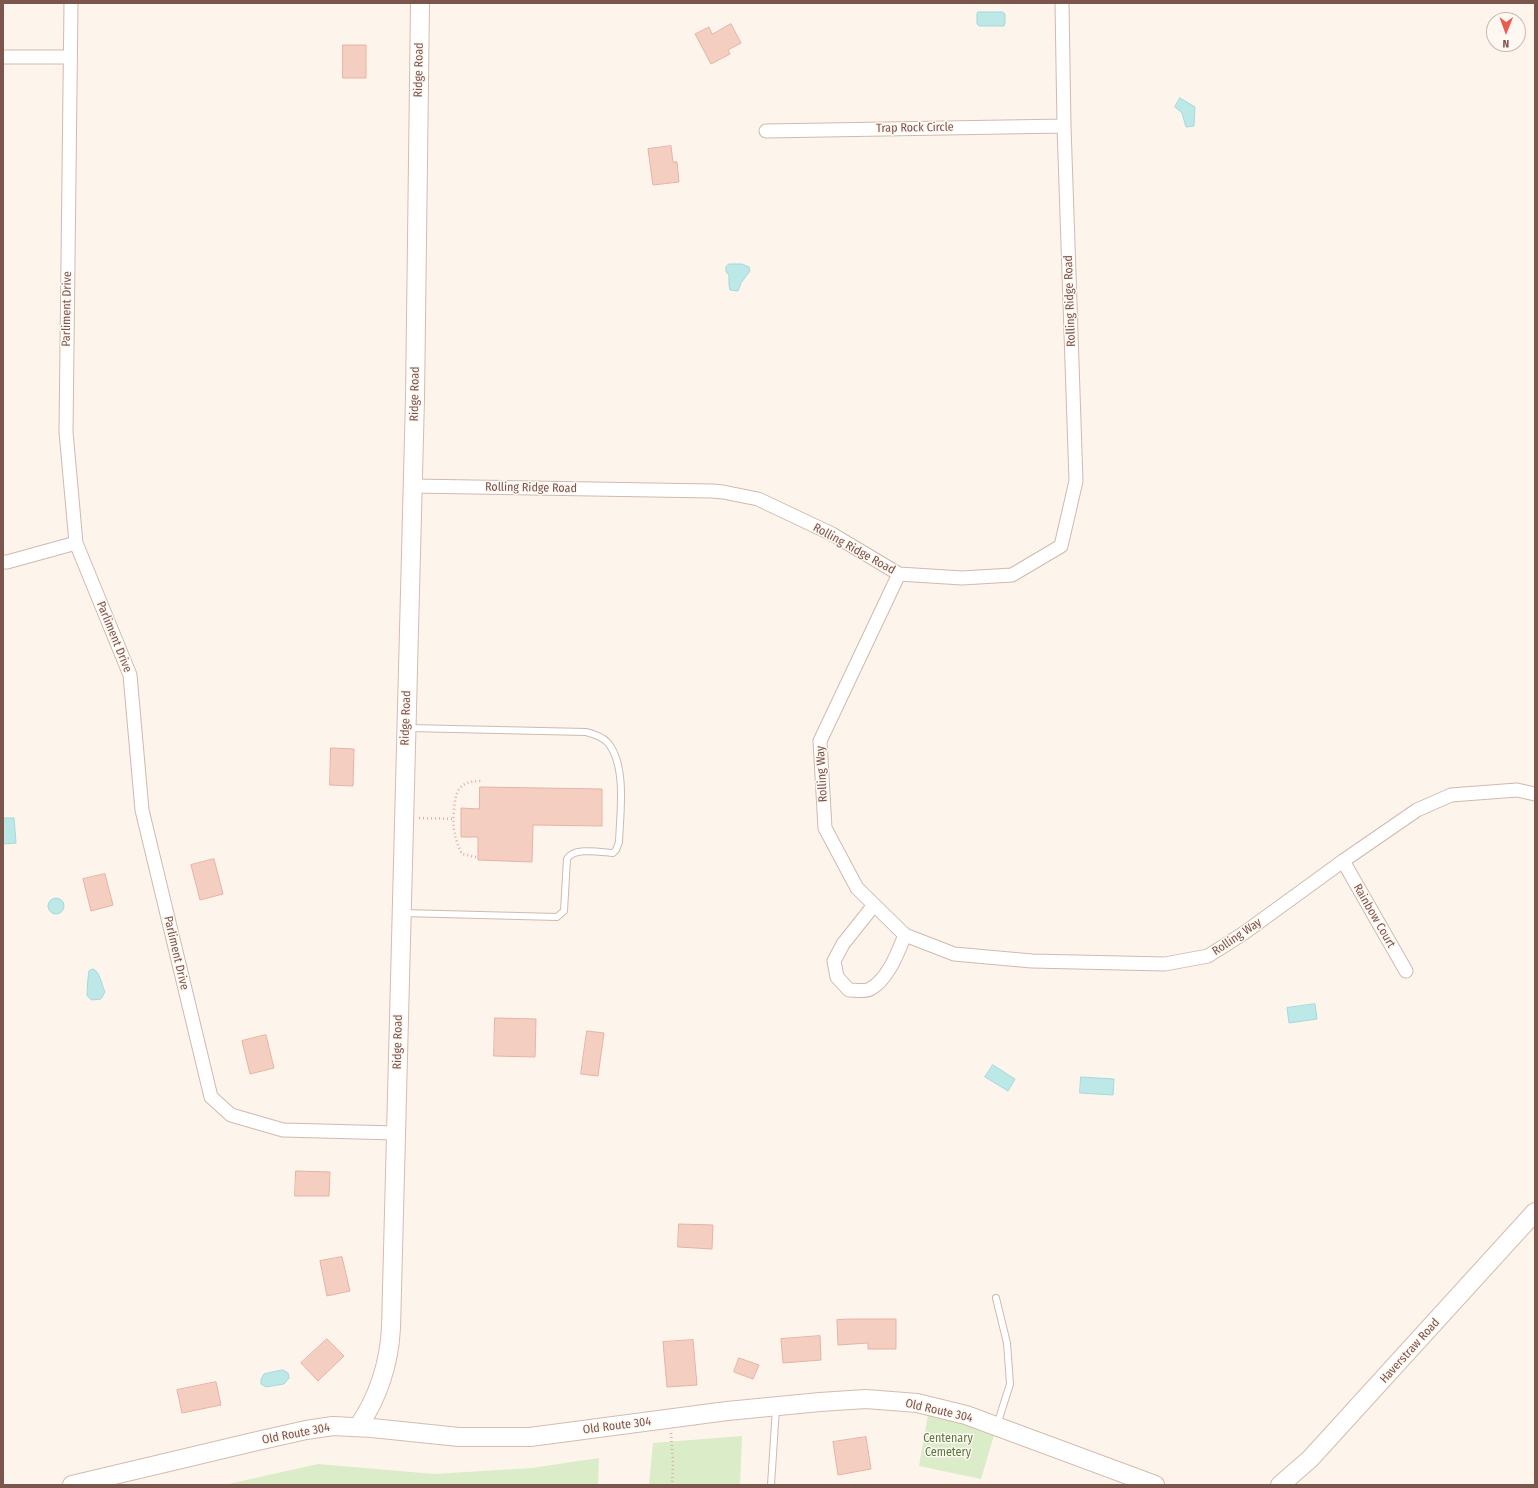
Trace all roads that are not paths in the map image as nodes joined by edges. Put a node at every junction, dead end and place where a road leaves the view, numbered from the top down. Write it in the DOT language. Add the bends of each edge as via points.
graph roads {
  1 [pos="71,3"];
  2 [pos="420,3"];
  3 [pos="1062,3"];
  4 [pos="3,58"];
  5 [pos="70,58"];
  6 [pos="1064,126"];
  7 [pos="766,131"];
  8 [pos="413,486"];
  9 [pos="76,543"];
  10 [pos="3,562"];
  11 [pos="898,574"];
  12 [pos="406,728"];
  13 [pos="1535,794"];
  14 [pos="1343,861"];
  15 [pos="874,905"];
  16 [pos="402,912"];
  17 [pos="905,935"];
  18 [pos="1406,972"];
  19 [pos="396,1133"];
  20 [pos="1535,1212"];
  21 [pos="996,1298"];
  22 [pos="776,1406"];
  23 [pos="358,1426"];
  24 [pos="997,1427"];
  25 [pos="72,1485"];
  26 [pos="771,1485"];
  27 [pos="1156,1485"];
  28 [pos="1280,1485"];
  1 -- 5 [label="street, Parliment Drive"];
  2 -- 8 [label="street, Ridge Road"];
  3 -- 6 [label="street, Rolling Ridge Road"];
  4 -- 5 [label="street"];
  5 -- 9 [label="street, Parliment Drive" via="66,432"];
  6 -- 7 [label="street, Trap Rock Circle"];
  6 -- 11 [label="street, Rolling Ridge Road" via="1076,481 1060,546 1012,575 962,578"];
  8 -- 11 [label="street, Rolling Ridge Road" via="712,491 738,494 758,499 832,534"];
  8 -- 12 [label="street, Ridge Road"];
  9 -- 10 [label="street"];
  9 -- 19 [label="street, Parliment Drive" via="130,675 142,810 211,1097 231,1115 283,1130"];
  11 -- 15 [label="street, Rolling Way" via="820,741 825,828 857,888"];
  12 -- 16 [label="street, Ridge Road"];
  12 -- 16 [label="lane" via="586,732 608,742 616,756 621,778 618,847 612,853 577,852 569,856 564,911 557,917"];
  13 -- 14 [label="street, Rolling Way" via="1518,790 1451,795 1417,810"];
  14 -- 17 [label="street, Rolling Way" via="1208,956 1165,964 1032,961 954,954"];
  14 -- 18 [label="street, Rainbow Court"];
  15 -- 17 [label="street, Rolling Way"];
  15 -- 17 [label="street" via="843,944 834,961 837,977 849,990 869,990 883,979"];
  16 -- 19 [label="street, Ridge Road"];
  19 -- 23 [label="street, Ridge Road" via="390,1342 387,1365 381,1383 374,1401"];
  20 -- 28 [label="street, Haverstraw Road" via="1310,1460"];
  21 -- 24 [label="lane" via="1007,1343 1010,1384"];
  22 -- 23 [label="street, Old Route 304" via="551,1434 498,1438 443,1436"];
  22 -- 24 [label="street, Old Route 304" via="866,1399 917,1403 966,1415"];
  22 -- 26 [label="lane"];
  23 -- 25 [label="street, Old Route 304" via="306,1430"];
  24 -- 27 [label="street, Old Route 304"];
}
